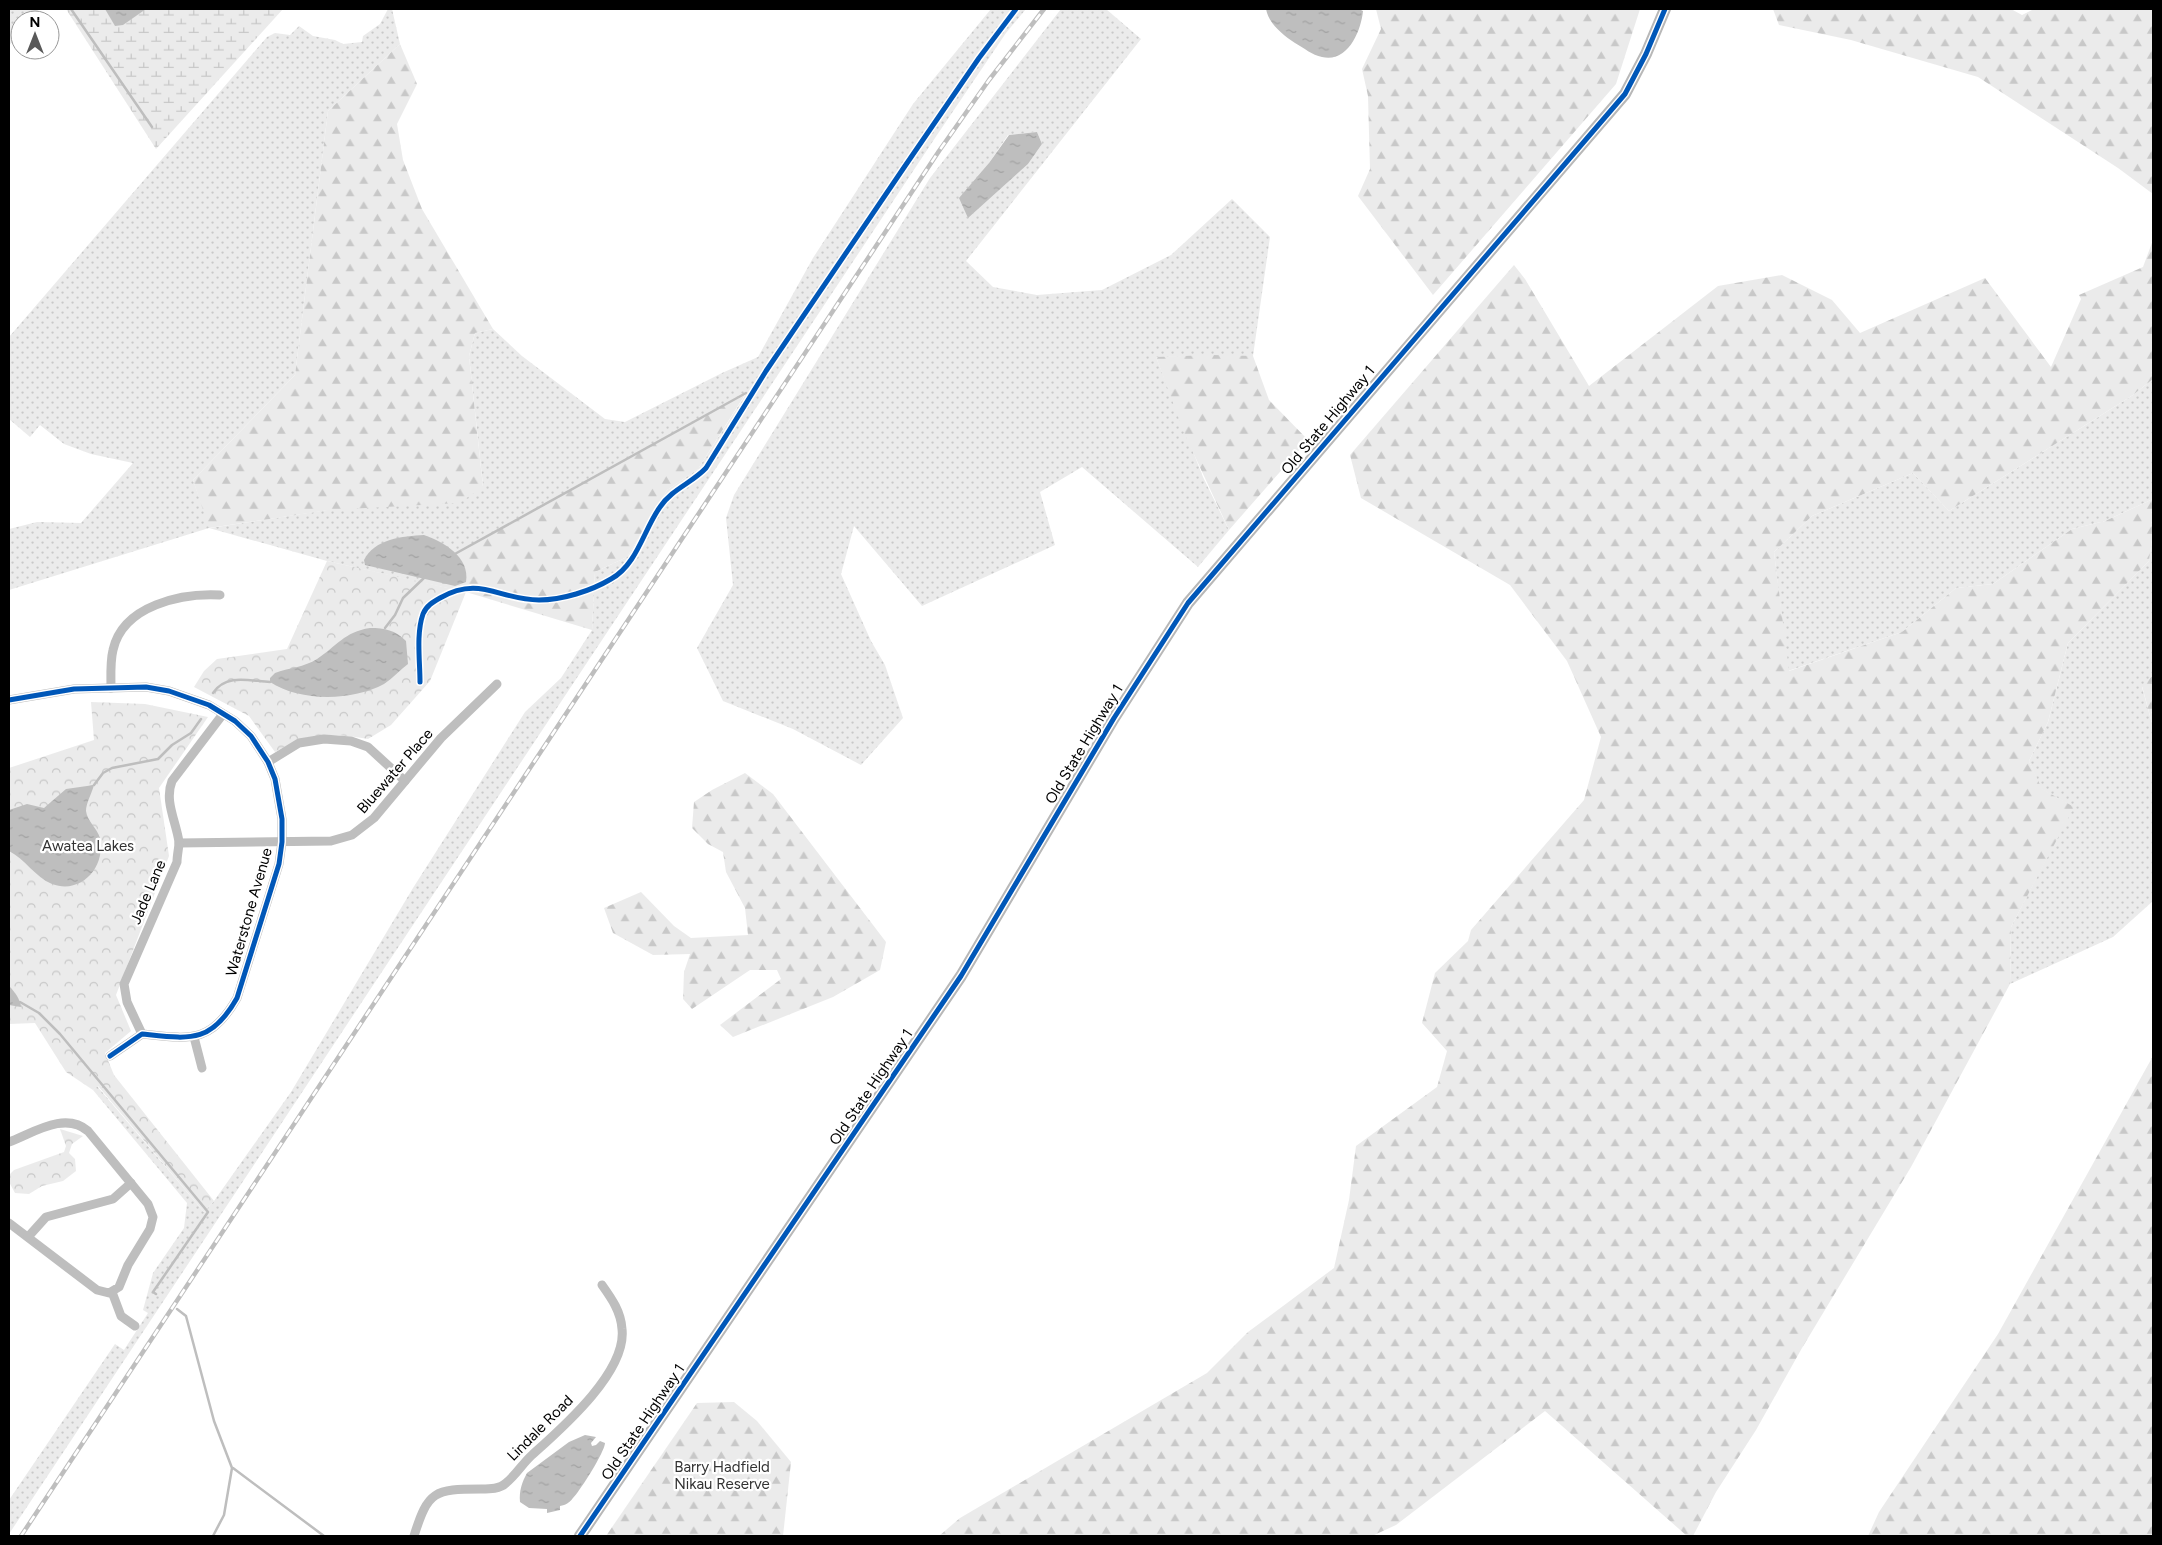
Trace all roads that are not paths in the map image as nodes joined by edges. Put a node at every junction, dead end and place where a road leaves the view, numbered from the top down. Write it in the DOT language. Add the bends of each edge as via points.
graph roads {
  1 [pos="1665,9"];
  2 [pos="220,595"];
  3 [pos="497,684"];
  4 [pos="111,688"];
  5 [pos="9,700"];
  6 [pos="223,714"];
  7 [pos="268,762"];
  8 [pos="405,781"];
  9 [pos="282,842"];
  10 [pos="179,843"];
  11 [pos="142,1034"];
  12 [pos="194,1037"];
  13 [pos="110,1056"];
  14 [pos="202,1068"];
  15 [pos="9,1142"];
  16 [pos="131,1183"];
  17 [pos="9,1223"];
  18 [pos="28,1237"];
  19 [pos="602,1285"];
  20 [pos="112,1292"];
  21 [pos="135,1326"];
  22 [pos="414,1536"];
  23 [pos="580,1536"];
  1 -- 23 [label="main road, Old State Highway 1" via="1625,94 1188,603 1114,718 961,976"];
  2 -- 4 [label="street" via="187,596 151,607 129,621 113,650"];
  3 -- 8 [label="street, Bluewater Place" via="441,738"];
  4 -- 5 [label="street, Waterstone Avenue" via="74,689"];
  4 -- 6 [label="street, Waterstone Avenue" via="146,687 169,691"];
  6 -- 7 [label="street, Waterstone Avenue" via="251,736"];
  6 -- 10 [label="street, Jade Lane" via="169,789 168,798"];
  7 -- 8 [label="street" via="300,743 324,739 351,741 368,747"];
  7 -- 9 [label="street, Waterstone Avenue" via="280,797"];
  8 -- 9 [label="street, Bluewater Place" via="374,818 352,835 332,841"];
  9 -- 10 [label="street, Bluewater Place"];
  9 -- 12 [label="street, Waterstone Avenue" via="279,864 237,998 219,1024"];
  10 -- 11 [label="street, Jade Lane" via="177,862 124,984 127,1002"];
  11 -- 12 [label="street, Waterstone Avenue"];
  11 -- 13 [label="street"];
  12 -- 14 [label="street"];
  15 -- 16 [label="street" via="61,1122 75,1124 88,1132"];
  16 -- 18 [label="street" via="113,1199 46,1217"];
  16 -- 20 [label="street" via="150,1207 152,1223 119,1286"];
  17 -- 18 [label="street"];
  18 -- 20 [label="street" via="98,1290"];
  19 -- 22 [label="street, Lindale Road" via="620,1315 623,1331 620,1351 594,1393 562,1430 524,1462 506,1483 490,1489 445,1490 430,1498"];
  20 -- 21 [label="street" via="121,1316"];
}
